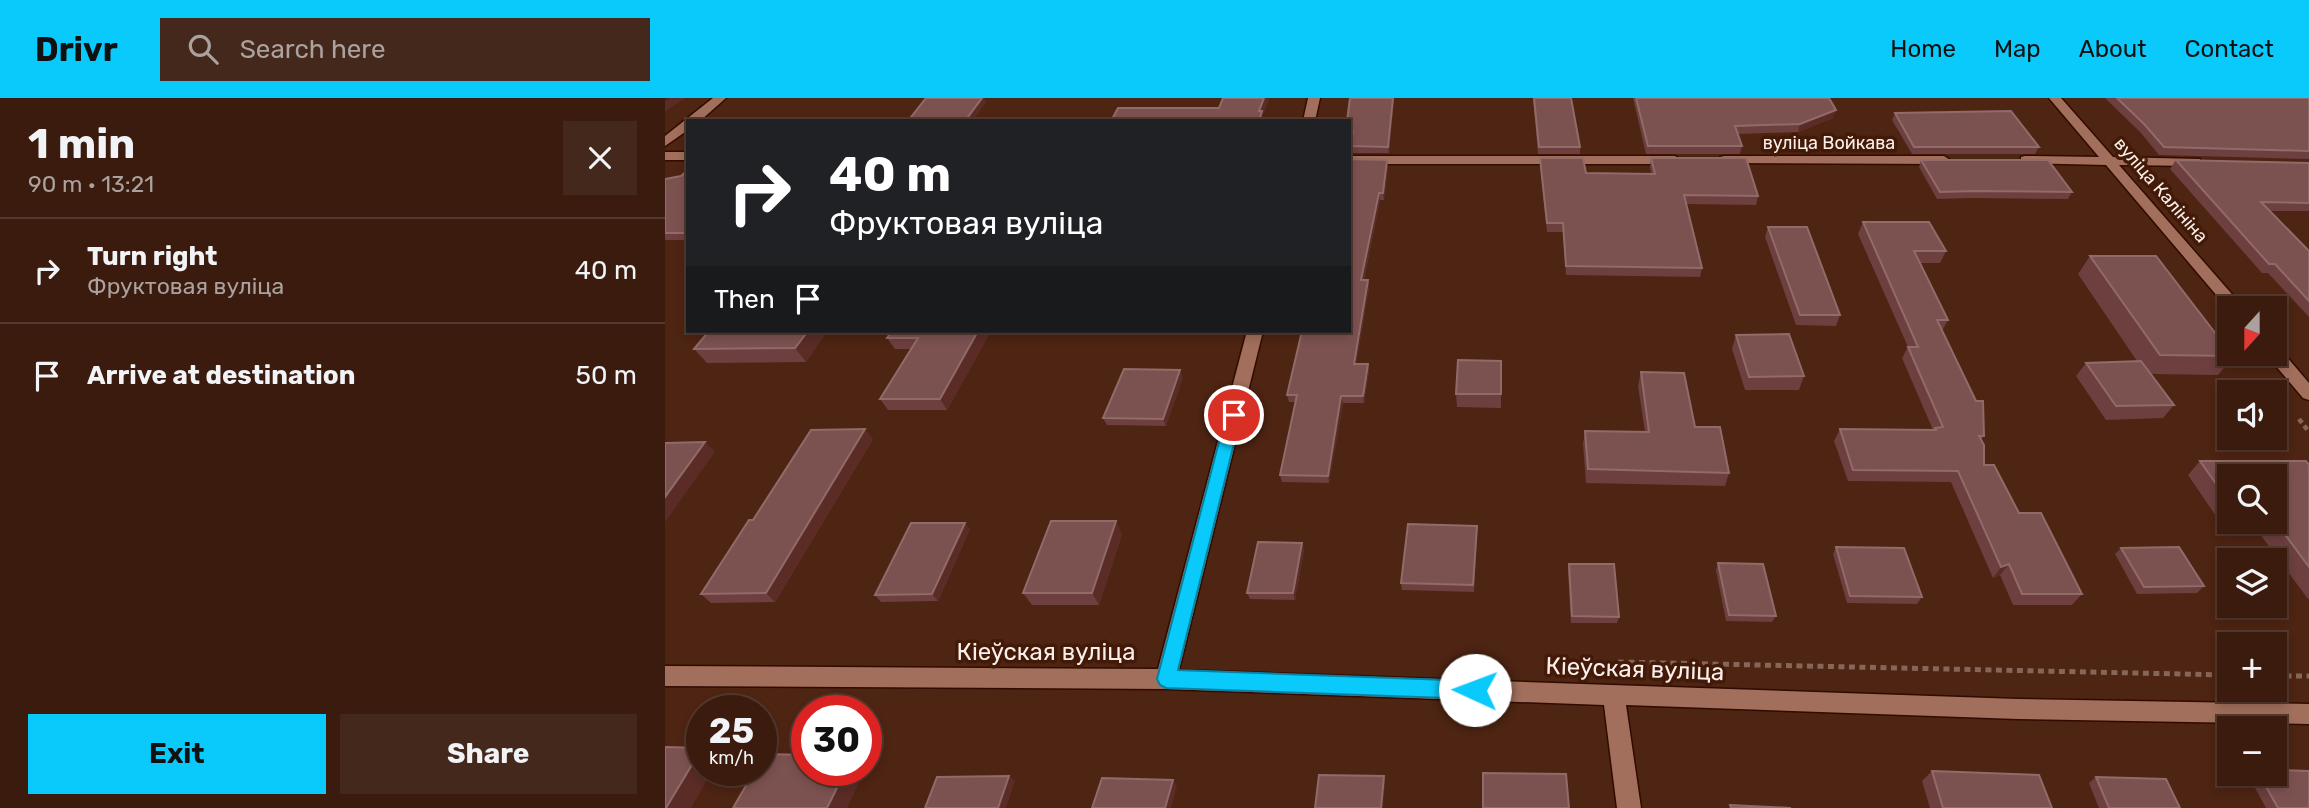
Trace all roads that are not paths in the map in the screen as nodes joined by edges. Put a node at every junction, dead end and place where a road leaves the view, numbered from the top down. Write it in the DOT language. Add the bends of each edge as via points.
graph roads {
  1 [pos="720,98"];
  2 [pos="1314,98"];
  3 [pos="2055,98"];
  4 [pos="694,119"];
  5 [pos="1309,119"];
  6 [pos="686,125"];
  7 [pos="665,142"];
  8 [pos="665,156"];
  9 [pos="686,156"];
  10 [pos="1351,160"];
  11 [pos="1690,160"];
  12 [pos="1716,160"];
  13 [pos="1960,160"];
  14 [pos="2016,160"];
  15 [pos="2110,160"];
  16 [pos="2216,163"];
  17 [pos="2226,296"];
  18 [pos="1254,333"];
  19 [pos="2285,366"];
  20 [pos="2290,372"];
  21 [pos="2309,372"];
  22 [pos="2309,394"];
  23 [pos="665,676"];
  24 [pos="1166,679"];
  25 [pos="1614,695"];
  26 [pos="2309,714"];
  27 [pos="1629,808"];
  1 -- 4 [label="street"];
  2 -- 5 [label="street"];
  3 -- 15 [label="street, вуліца Калініна"];
  6 -- 7 [label="street"];
  8 -- 9 [label="street"];
  10 -- 11 [label="street"];
  12 -- 13 [label="street, вуліца Войкава"];
  14 -- 15 [label="street"];
  15 -- 16 [label="street"];
  15 -- 17 [label="street, вуліца Калініна"];
  18 -- 24 [label="street"];
  19 -- 20 [label="street"];
  20 -- 21 [label="street"];
  20 -- 22 [label="street"];
  23 -- 24 [label="street, Кіеўская вуліца"];
  24 -- 25 [label="street, Кіеўская вуліца"];
  25 -- 26 [label="street, Кіеўская вуліца"];
  25 -- 27 [label="street"];
}
